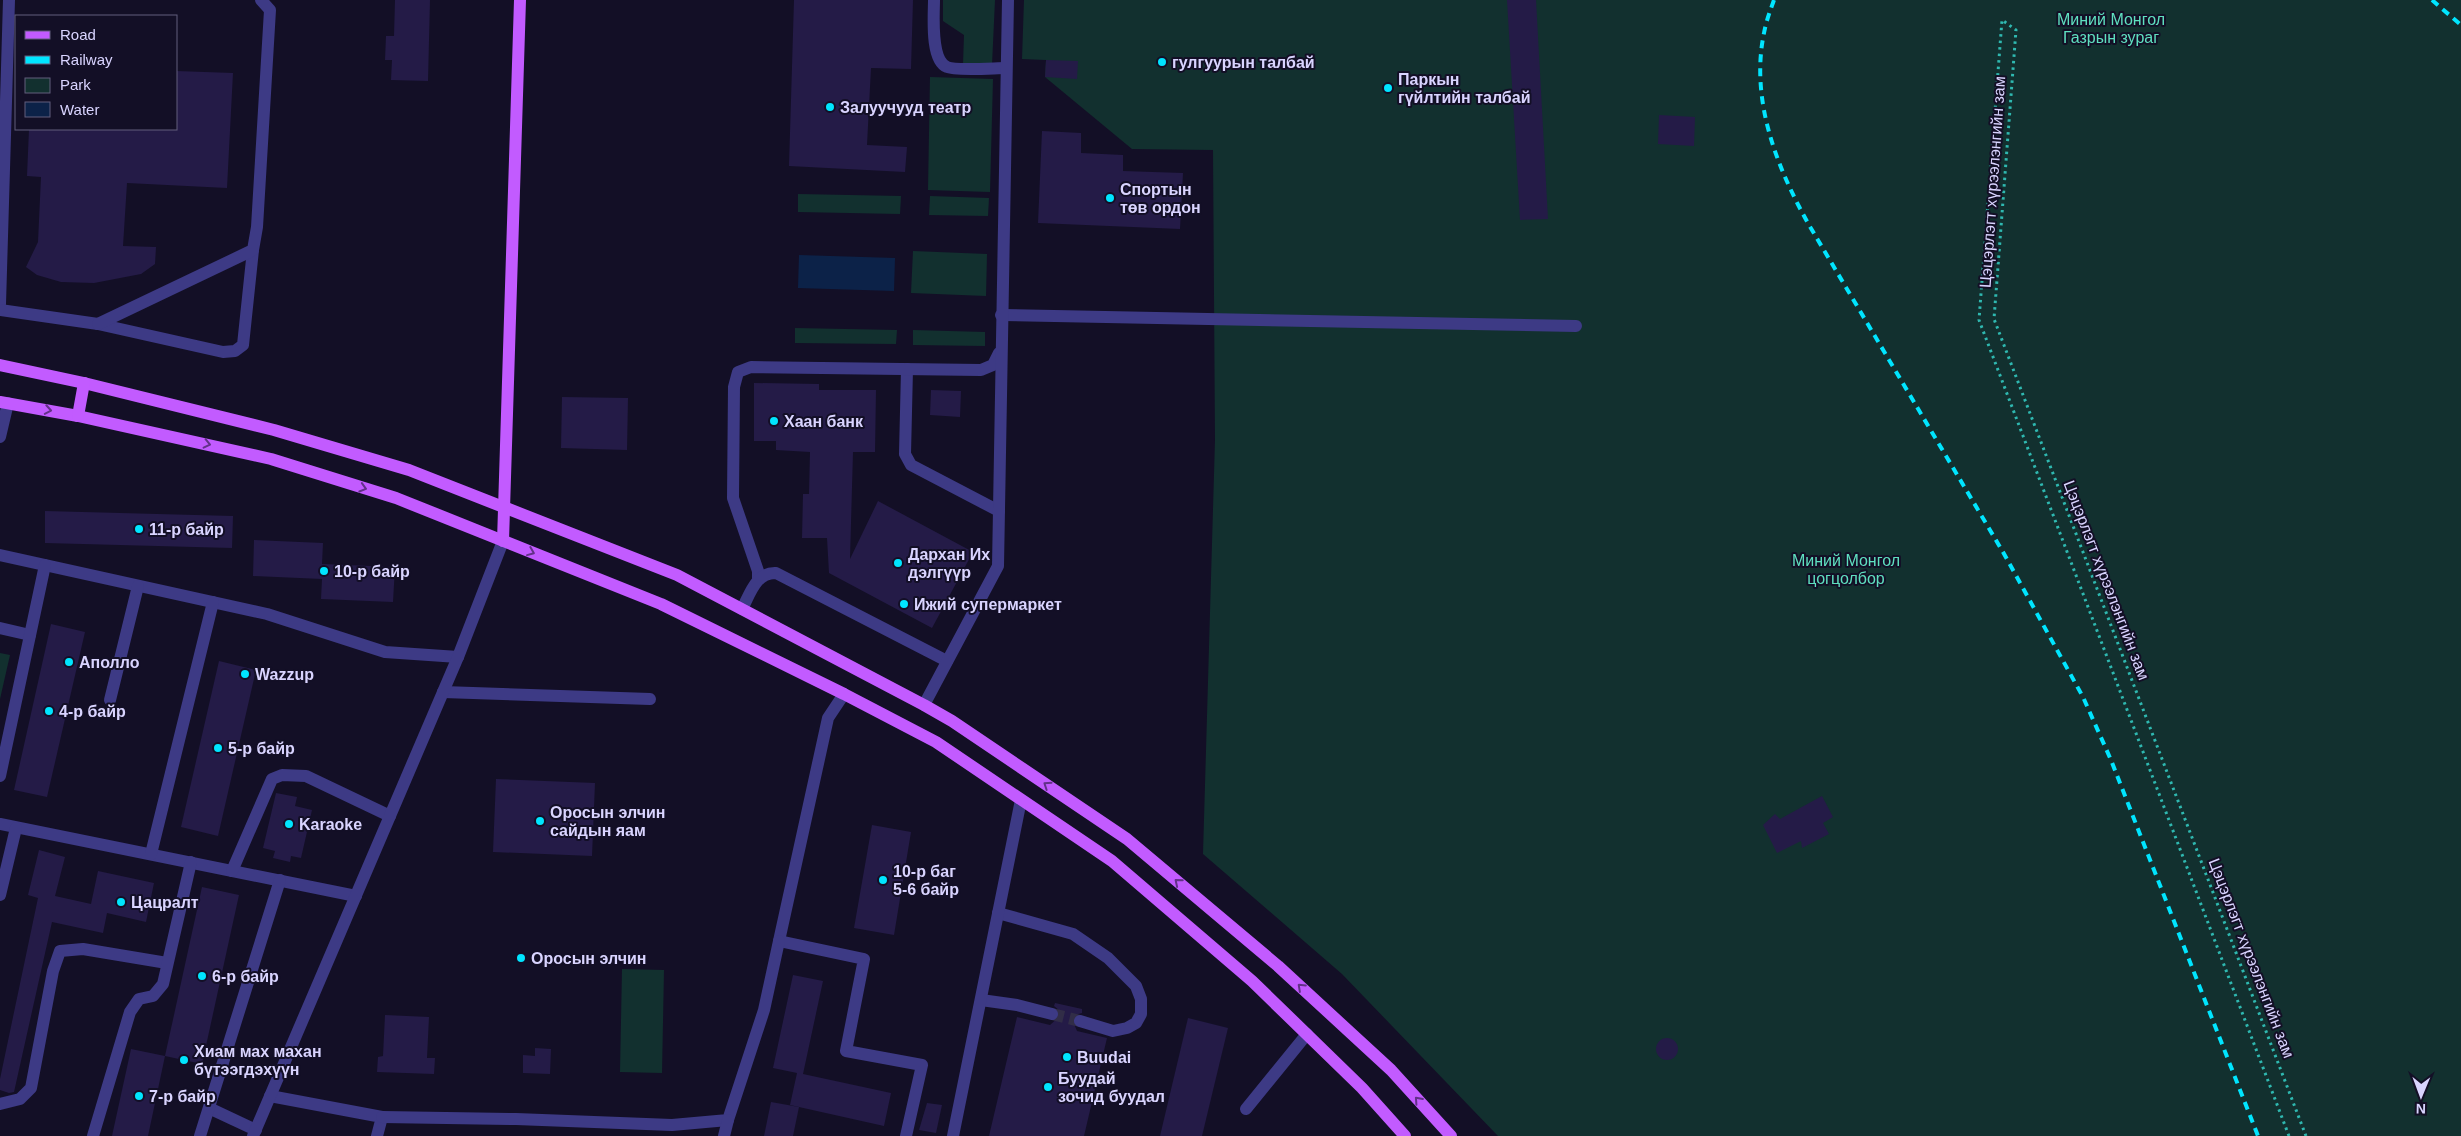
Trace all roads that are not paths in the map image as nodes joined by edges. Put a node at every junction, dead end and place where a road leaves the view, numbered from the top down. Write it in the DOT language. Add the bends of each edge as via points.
graph roads {
  1 [pos="9,0"];
  2 [pos="261,0"];
  3 [pos="520,0"];
  4 [pos="934,0"];
  5 [pos="1008,0"];
  6 [pos="1006,68"];
  7 [pos="252,250"];
  8 [pos="0,304"];
  9 [pos="0,310"];
  10 [pos="1001,315"];
  11 [pos="98,324"];
  12 [pos="1576,326"];
  13 [pos="1000,348"];
  14 [pos="0,365"];
  15 [pos="907,369"];
  16 [pos="84,383"];
  17 [pos="4,402"];
  18 [pos="78,416"];
  19 [pos="0,438"];
  20 [pos="502,507"];
  21 [pos="998,511"];
  22 [pos="503,541"];
  23 [pos="0,555"];
  24 [pos="46,565"];
  25 [pos="758,580"];
  26 [pos="138,586"];
  27 [pos="214,602"];
  28 [pos="742,609"];
  29 [pos="0,628"];
  30 [pos="30,635"];
  31 [pos="458,657"];
  32 [pos="947,661"];
  33 [pos="443,692"];
  34 [pos="844,694"];
  35 [pos="650,699"];
  36 [pos="110,700"];
  37 [pos="924,704"];
  38 [pos="0,776"];
  39 [pos="1021,800"];
  40 [pos="390,816"];
  41 [pos="0,824"];
  42 [pos="16,828"];
  43 [pos="151,854"];
  44 [pos="191,862"];
  45 [pos="232,871"];
  46 [pos="280,880"];
  47 [pos="0,895"];
  48 [pos="356,896"];
  49 [pos="998,913"];
  50 [pos="779,941"];
  51 [pos="168,963"];
  52 [pos="981,1000"];
  53 [pos="1052,1014"];
  54 [pos="1080,1021"];
  55 [pos="1307,1034"];
  56 [pos="270,1096"];
  57 [pos="0,1104"];
  58 [pos="211,1109"];
  59 [pos="1246,1109"];
  60 [pos="382,1117"];
  61 [pos="728,1120"];
  62 [pos="254,1133"];
  63 [pos="93,1136"];
  64 [pos="200,1136"];
  65 [pos="377,1136"];
  66 [pos="724,1136"];
  67 [pos="906,1136"];
  68 [pos="953,1136"];
  69 [pos="1405,1136"];
  70 [pos="1451,1136"];
  1 -- 8 [label="street"];
  2 -- 7 [label="street" via="270,10 257,227"];
  3 -- 20 [label="main road"];
  4 -- 6 [label="street" via="934,33 937,55 942,63 952,68"];
  5 -- 6 [label="street"];
  6 -- 10 [label="street"];
  7 -- 11 [label="street"];
  7 -- 11 [label="street" via="243,345 235,351 223,352"];
  9 -- 11 [label="street"];
  10 -- 12 [label="street"];
  10 -- 13 [label="street"];
  13 -- 15 [label="street" via="997,360 988,369"];
  13 -- 21 [label="street"];
  14 -- 16 [label="main road"];
  15 -- 21 [label="street" via="907,460"];
  15 -- 25 [label="street" via="751,367 738,372 734,387 734,498"];
  16 -- 18 [label="main road"];
  16 -- 20 [label="main road" via="274,430 409,470"];
  17 -- 18 [label="main road, one-way"];
  17 -- 19 [label="street"];
  18 -- 22 [label="main road, one-way" via="271,459 396,498"];
  20 -- 22 [label="main road"];
  20 -- 28 [label="main road" via="677,575"];
  21 -- 32 [label="street" via="998,566"];
  22 -- 31 [label="street"];
  22 -- 34 [label="main road, one-way" via="661,604"];
  23 -- 24 [label="street"];
  24 -- 26 [label="street"];
  24 -- 30 [label="street"];
  25 -- 28 [label="street"];
  25 -- 32 [label="street" via="765,574 781,575"];
  26 -- 27 [label="street"];
  26 -- 36 [label="street"];
  27 -- 31 [label="street" via="267,614 385,652"];
  27 -- 43 [label="street"];
  28 -- 37 [label="main road"];
  29 -- 30 [label="street"];
  30 -- 38 [label="street"];
  31 -- 33 [label="street"];
  32 -- 37 [label="street"];
  33 -- 35 [label="street"];
  33 -- 40 [label="street"];
  34 -- 39 [label="main road" via="936,742"];
  34 -- 50 [label="street" via="828,718"];
  70 -- 37 [label="main road, one-way" via="1391,1070 1285,972 1127,840"];
  39 -- 49 [label="street"];
  39 -- 55 [label="main road" via="1112,861 1252,981"];
  40 -- 45 [label="street" via="306,776 282,775 272,779"];
  40 -- 48 [label="street"];
  41 -- 42 [label="street"];
  42 -- 43 [label="street"];
  42 -- 47 [label="street"];
  43 -- 44 [label="street"];
  44 -- 45 [label="street"];
  44 -- 51 [label="street"];
  45 -- 46 [label="street"];
  46 -- 48 [label="street"];
  46 -- 58 [label="street"];
  48 -- 56 [label="street"];
  49 -- 52 [label="street"];
  49 -- 54 [label="street" via="1072,934 1108,958 1136,986 1142,1006 1141,1014 1132,1025 1113,1031"];
  50 -- 61 [label="street" via="764,1010"];
  50 -- 67 [label="street" via="864,959 846,1051 922,1065"];
  51 -- 57 [label="street" via="83,949 60,951 31,1088 20,1099"];
  51 -- 63 [label="street" via="163,984 154,996 139,999 130,1012"];
  52 -- 53 [label="street"];
  52 -- 68 [label="street"];
  55 -- 59 [label="street"];
  55 -- 69 [label="main road"];
  56 -- 60 [label="street"];
  56 -- 62 [label="street"];
  58 -- 62 [label="street"];
  58 -- 64 [label="street"];
  60 -- 61 [label="street" via="672,1125"];
  60 -- 65 [label="street"];
  61 -- 66 [label="street"];
}
